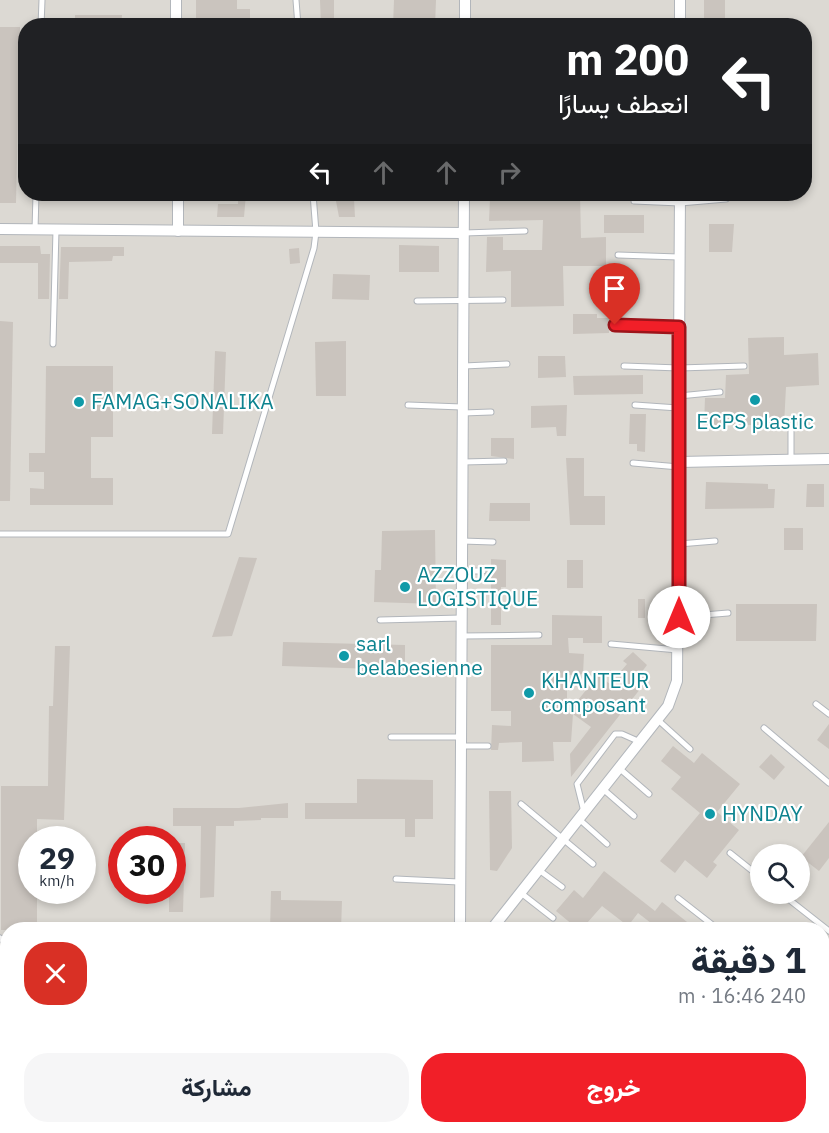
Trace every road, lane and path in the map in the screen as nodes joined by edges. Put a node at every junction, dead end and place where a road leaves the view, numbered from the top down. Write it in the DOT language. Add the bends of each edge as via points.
graph roads {
  1 [pos="42,0"];
  2 [pos="176,0"];
  3 [pos="296,0"];
  4 [pos="465,0"];
  5 [pos="680,0"];
  6 [pos="41,18"];
  7 [pos="176,18"];
  8 [pos="297,18"];
  9 [pos="465,18"];
  10 [pos="680,18"];
  11 [pos="36,201"];
  12 [pos="178,201"];
  13 [pos="314,201"];
  14 [pos="464,201"];
  15 [pos="680,201"];
  16 [pos="0,229"];
  17 [pos="35,230"];
  18 [pos="56,230"];
  19 [pos="178,231"];
  20 [pos="525,231"];
  21 [pos="316,232"];
  22 [pos="463,233"];
  23 [pos="618,255"];
  24 [pos="680,257"];
  25 [pos="503,300"];
  26 [pos="417,301"];
  27 [pos="463,301"];
  28 [pos="615,325"];
  29 [pos="679,327"];
  30 [pos="52,344"];
  31 [pos="507,364"];
  32 [pos="462,366"];
  33 [pos="624,366"];
  34 [pos="744,366"];
  35 [pos="679,368"];
  36 [pos="720,392"];
  37 [pos="679,396"];
  38 [pos="408,405"];
  39 [pos="635,405"];
  40 [pos="679,408"];
  41 [pos="462,410"];
  42 [pos="491,412"];
  43 [pos="791,429"];
  44 [pos="792,459"];
  45 [pos="829,459"];
  46 [pos="504,461"];
  47 [pos="462,462"];
  48 [pos="633,463"];
  49 [pos="680,464"];
  50 [pos="0,534"];
  51 [pos="461,541"];
  52 [pos="715,541"];
  53 [pos="493,542"];
  54 [pos="679,544"];
  55 [pos="461,571"];
  56 [pos="483,571"];
  57 [pos="728,613"];
  58 [pos="679,617"];
  59 [pos="461,618"];
  60 [pos="380,620"];
  61 [pos="539,635"];
  62 [pos="460,636"];
  63 [pos="610,644"];
  64 [pos="679,651"];
  65 [pos="816,704"];
  66 [pos="829,714"];
  67 [pos="657,719"];
  68 [pos="764,729"];
  69 [pos="391,737"];
  70 [pos="460,741"];
  71 [pos="640,742"];
  72 [pos="488,746"];
  73 [pos="690,749"];
  74 [pos="619,768"];
  75 [pos="829,783"];
  76 [pos="603,789"];
  77 [pos="649,794"];
  78 [pos="521,804"];
  79 [pos="582,816"];
  80 [pos="634,816"];
  81 [pos="563,838"];
  82 [pos="607,844"];
  83 [pos="730,853"];
  84 [pos="592,864"];
  85 [pos="539,869"];
  86 [pos="750,869"];
  87 [pos="396,879"];
  88 [pos="459,882"];
  89 [pos="562,887"];
  90 [pos="521,893"];
  91 [pos="678,898"];
  92 [pos="795,904"];
  93 [pos="553,918"];
  94 [pos="460,922"];
  95 [pos="500,922"];
  96 [pos="709,922"];
  97 [pos="818,922"];
  1 -- 6 [label="lane"];
  2 -- 7 [label="street"];
  3 -- 8 [label="lane"];
  4 -- 9 [label="street"];
  5 -- 10 [label="street"];
  11 -- 17 [label="lane"];
  12 -- 19 [label="street"];
  13 -- 21 [label="lane"];
  14 -- 22 [label="street"];
  15 -- 24 [label="street"];
  16 -- 17 [label="street"];
  17 -- 18 [label="street"];
  18 -- 19 [label="street"];
  18 -- 30 [label="lane"];
  19 -- 21 [label="street"];
  20 -- 22 [label="lane"];
  21 -- 22 [label="street"];
  21 -- 50 [label="lane" via="228,534"];
  22 -- 27 [label="street"];
  23 -- 24 [label="lane"];
  24 -- 29 [label="street"];
  25 -- 27 [label="lane"];
  26 -- 27 [label="lane"];
  27 -- 32 [label="street"];
  28 -- 29 [label="lane"];
  29 -- 35 [label="street"];
  31 -- 32 [label="lane"];
  32 -- 41 [label="street"];
  33 -- 35 [label="lane"];
  34 -- 35 [label="lane"];
  35 -- 37 [label="street"];
  36 -- 37 [label="lane"];
  37 -- 40 [label="street"];
  38 -- 41 [label="lane"];
  39 -- 40 [label="lane"];
  40 -- 49 [label="street"];
  41 -- 42 [label="lane"];
  41 -- 47 [label="street"];
  43 -- 44 [label="lane"];
  44 -- 45 [label="street"];
  44 -- 49 [label="street"];
  46 -- 47 [label="lane"];
  47 -- 51 [label="street"];
  48 -- 49 [label="lane"];
  49 -- 54 [label="street"];
  51 -- 53 [label="lane"];
  51 -- 55 [label="street"];
  52 -- 54 [label="lane"];
  54 -- 58 [label="street"];
  55 -- 56 [label="lane"];
  55 -- 59 [label="street"];
  57 -- 58 [label="lane"];
  58 -- 64 [label="street"];
  59 -- 60 [label="lane"];
  59 -- 62 [label="street"];
  61 -- 62 [label="lane"];
  62 -- 70 [label="street"];
  63 -- 64 [label="lane"];
  64 -- 67 [label="street" via="674,694"];
  65 -- 66 [label="lane"];
  67 -- 71 [label="street"];
  67 -- 73 [label="lane"];
  68 -- 75 [label="lane"];
  69 -- 70 [label="lane"];
  70 -- 72 [label="lane"];
  70 -- 88 [label="street"];
  71 -- 74 [label="street"];
  71 -- 79 [label="lane" via="615,734 578,784"];
  74 -- 76 [label="street"];
  74 -- 77 [label="lane"];
  76 -- 79 [label="street"];
  76 -- 80 [label="lane"];
  78 -- 81 [label="lane"];
  79 -- 81 [label="street"];
  79 -- 82 [label="lane"];
  81 -- 84 [label="lane"];
  81 -- 85 [label="street"];
  83 -- 86 [label="lane"];
  85 -- 89 [label="lane"];
  85 -- 90 [label="street"];
  87 -- 88 [label="lane"];
  88 -- 94 [label="street"];
  90 -- 93 [label="lane"];
  90 -- 95 [label="street"];
  91 -- 96 [label="lane"];
  92 -- 97 [label="lane"];
}
